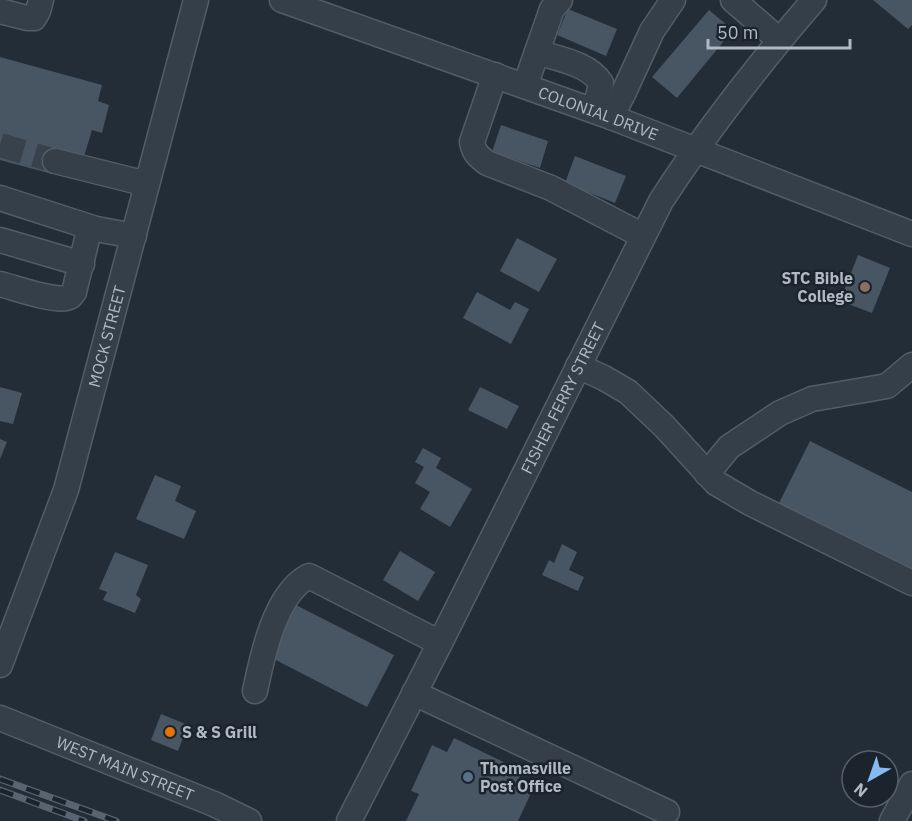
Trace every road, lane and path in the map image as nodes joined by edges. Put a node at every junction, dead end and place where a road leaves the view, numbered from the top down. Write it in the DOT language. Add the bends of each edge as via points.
graph roads {
  1 [pos="41,0"];
  2 [pos="196,0"];
  3 [pos="282,0"];
  4 [pos="560,0"];
  5 [pos="673,0"];
  6 [pos="732,0"];
  7 [pos="814,0"];
  8 [pos="0,11"];
  9 [pos="779,40"];
  10 [pos="537,52"];
  11 [pos="495,75"];
  12 [pos="525,86"];
  13 [pos="603,114"];
  14 [pos="695,149"];
  15 [pos="55,161"];
  16 [pos="147,184"];
  17 [pos="0,198"];
  18 [pos="96,229"];
  19 [pos="912,234"];
  20 [pos="134,236"];
  21 [pos="643,236"];
  22 [pos="0,240"];
  23 [pos="82,264"];
  24 [pos="0,284"];
  25 [pos="912,365"];
  26 [pos="578,366"];
  27 [pos="707,474"];
  28 [pos="912,583"];
  29 [pos="440,643"];
  30 [pos="0,665"];
  31 [pos="255,691"];
  32 [pos="414,693"];
  33 [pos="0,718"];
  34 [pos="912,784"];
  35 [pos="667,812"];
  36 [pos="249,821"];
  37 [pos="349,821"];
  38 [pos="892,821"];
  1 -- 8 [label="street" via="34,18"];
  2 -- 16 [label="street, MOCK STREET"];
  3 -- 11 [label="street, COLONIAL DRIVE"];
  4 -- 10 [label="street" via="552,9"];
  5 -- 13 [label="street" via="652,31 623,94"];
  6 -- 9 [label="street"];
  7 -- 9 [label="street, FISHER FERRY STREET"];
  9 -- 14 [label="street, FISHER FERRY STREET"];
  10 -- 12 [label="street"];
  10 -- 13 [label="street" via="583,67 596,76"];
  11 -- 12 [label="street, COLONIAL DRIVE"];
  11 -- 21 [label="street" via="472,142 479,157 551,188"];
  12 -- 13 [label="street, COLONIAL DRIVE"];
  13 -- 14 [label="street, COLONIAL DRIVE"];
  14 -- 19 [label="street, COLONIAL DRIVE"];
  14 -- 21 [label="street, FISHER FERRY STREET"];
  15 -- 16 [label="street"];
  16 -- 20 [label="street, MOCK STREET"];
  17 -- 18 [label="street"];
  18 -- 20 [label="street"];
  18 -- 23 [label="street" via="88,236"];
  20 -- 30 [label="street, MOCK STREET" via="66,490"];
  21 -- 26 [label="street, FISHER FERRY STREET"];
  22 -- 23 [label="street"];
  23 -- 24 [label="street" via="74,292 65,298"];
  25 -- 27 [label="street" via="887,386 812,399 780,413 729,447"];
  26 -- 27 [label="street" via="628,392"];
  26 -- 29 [label="street, FISHER FERRY STREET"];
  27 -- 28 [label="street" via="750,503"];
  29 -- 31 [label="street" via="309,576 290,594 274,621"];
  29 -- 32 [label="street, FISHER FERRY STREET"];
  32 -- 35 [label="street"];
  32 -- 37 [label="street, FISHER FERRY STREET"];
  33 -- 36 [label="street, WEST MAIN STREET"];
  34 -- 38 [label="street"];
}
